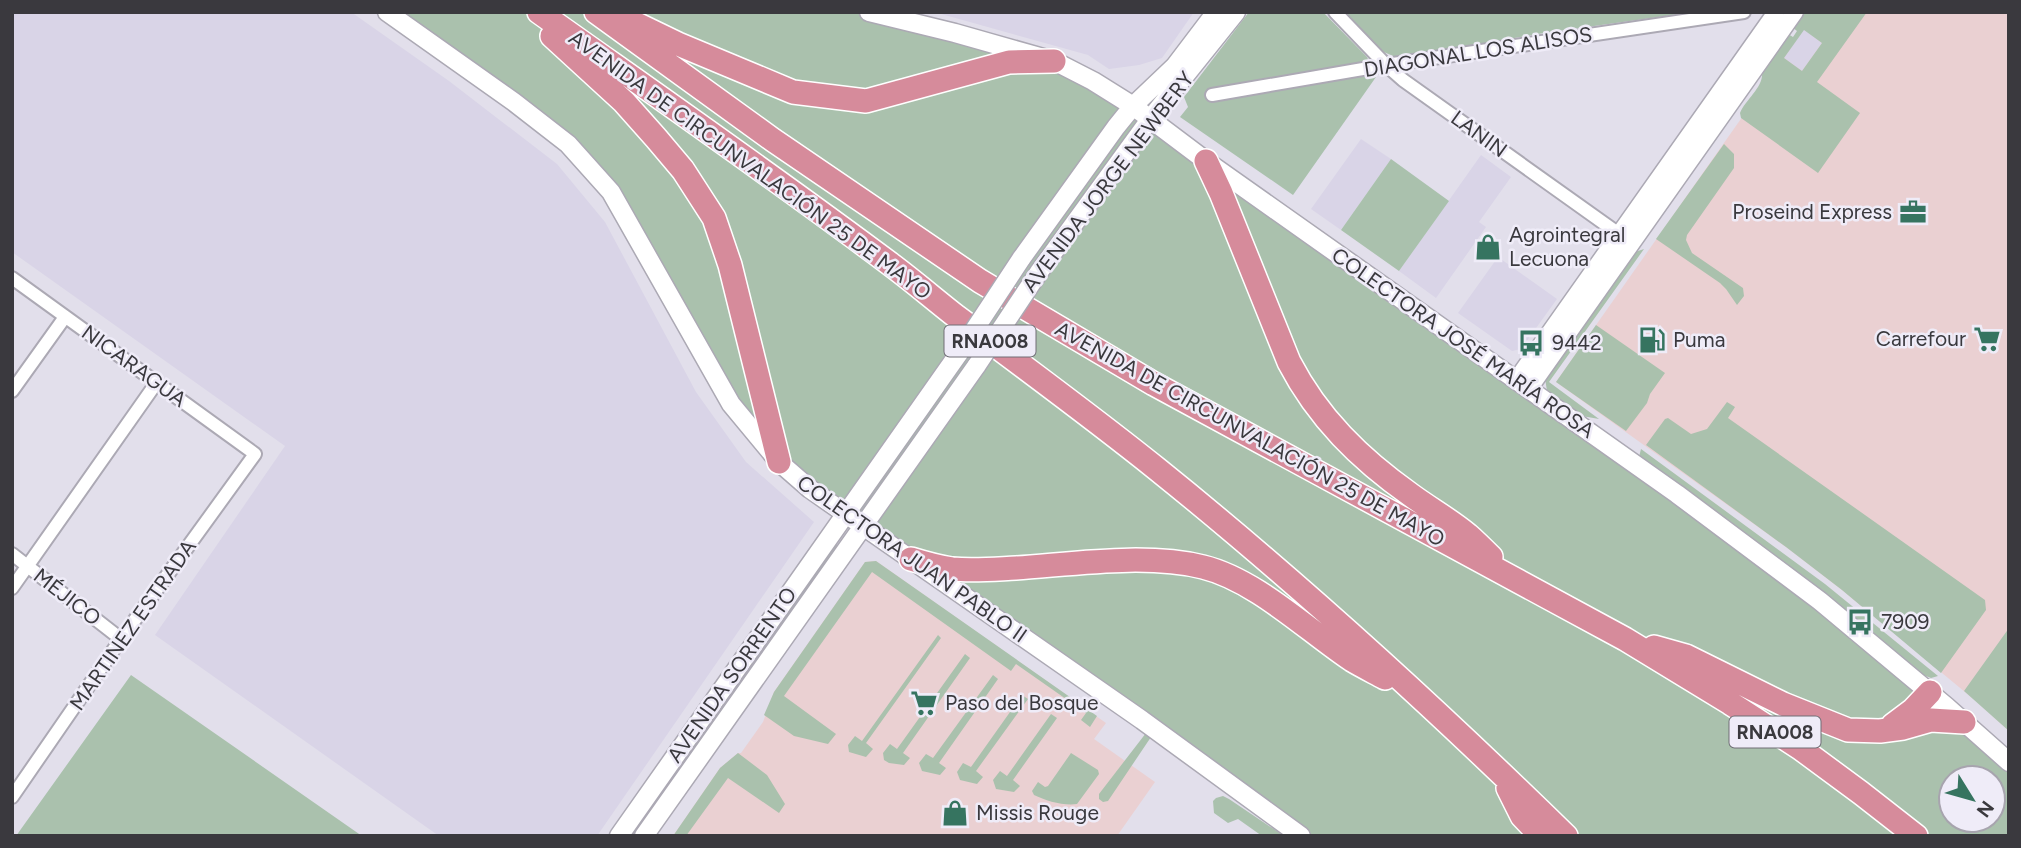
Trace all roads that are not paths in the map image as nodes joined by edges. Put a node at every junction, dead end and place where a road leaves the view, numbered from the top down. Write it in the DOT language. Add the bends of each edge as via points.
graph roads {
  1 [pos="387,12"];
  2 [pos="532,12"];
  3 [pos="539,12"];
  4 [pos="596,12"];
  5 [pos="612,12"];
  6 [pos="869,12"];
  7 [pos="1216,12"];
  8 [pos="1236,12"];
  9 [pos="1335,12"];
  10 [pos="1744,12"];
  11 [pos="1788,13"];
  12 [pos="1054,61"];
  13 [pos="1386,65"];
  14 [pos="1212,95"];
  15 [pos="1133,106"];
  16 [pos="1151,118"];
  17 [pos="1206,161"];
  18 [pos="1626,239"];
  19 [pos="12,278"];
  20 [pos="65,317"];
  21 [pos="156,382"];
  22 [pos="1523,385"];
  23 [pos="12,391"];
  24 [pos="255,454"];
  25 [pos="779,462"];
  26 [pos="845,514"];
  27 [pos="863,526"];
  28 [pos="12,554"];
  29 [pos="911,559"];
  30 [pos="27,566"];
  31 [pos="1511,576"];
  32 [pos="12,588"];
  33 [pos="121,639"];
  34 [pos="1625,639"];
  35 [pos="1930,692"];
  36 [pos="1420,697"];
  37 [pos="1964,722"];
  38 [pos="1880,731"];
  39 [pos="2009,762"];
  40 [pos="1498,769"];
  41 [pos="12,797"];
  42 [pos="619,836"];
  43 [pos="644,836"];
  44 [pos="1301,836"];
  45 [pos="1541,836"];
  46 [pos="1566,836"];
  47 [pos="1916,836"];
  1 -- 25 [label="main road, COLECTORA JUAN PABLO II" via="568,144 611,191 731,404"];
  2 -- 25 [label="highway" via="656,138 714,218"];
  3 -- 36 [label="highway, AVENIDA DE CIRCUNVALACIÓN 25 DE MAYO / RNA008" via="764,171 1028,368 1159,470"];
  4 -- 31 [label="highway, AVENIDA DE CIRCUNVALACIÓN 25 DE MAYO / RNA008" via="980,281 1154,384"];
  5 -- 12 [label="highway" via="793,92 866,101 1009,62"];
  6 -- 12 [label="main road, COLECTORA JOSÉ MARÍA ROSA"];
  7 -- 15 [label="main road, AVENIDA JORGE NEWBERY" via="1175,66"];
  8 -- 16 [label="main road, AVENIDA JORGE NEWBERY"];
  9 -- 13 [label="street, LANIN"];
  10 -- 13 [label="street, DIAGONAL LOS ALISOS"];
  11 -- 18 [label="street"];
  12 -- 15 [label="main road, COLECTORA JOSÉ MARÍA ROSA"];
  13 -- 14 [label="street, DIAGONAL LOS ALISOS"];
  13 -- 18 [label="street, LANIN"];
  15 -- 16 [label="main road, COLECTORA JOSÉ MARÍA ROSA"];
  15 -- 26 [label="main road, AVENIDA JORGE NEWBERY, bridge"];
  16 -- 17 [label="main road, COLECTORA JOSÉ MARÍA ROSA"];
  16 -- 27 [label="main road, AVENIDA JORGE NEWBERY, bridge"];
  17 -- 22 [label="main road, COLECTORA JOSÉ MARÍA ROSA"];
  17 -- 31 [label="highway" via="1289,362 1315,406 1373,466 1468,535"];
  18 -- 22 [label="street"];
  19 -- 20 [label="street, NICARAGUA"];
  20 -- 21 [label="street, NICARAGUA"];
  20 -- 23 [label="street"];
  21 -- 24 [label="street, NICARAGUA"];
  21 -- 30 [label="street"];
  22 -- 35 [label="main road, COLECTORA JOSÉ MARÍA ROSA" via="1809,593"];
  24 -- 33 [label="street, MARTINEZ ESTRADA"];
  25 -- 26 [label="main road, COLECTORA JUAN PABLO II"];
  26 -- 27 [label="main road, COLECTORA JUAN PABLO II"];
  26 -- 42 [label="main road, AVENIDA SORRENTO"];
  27 -- 29 [label="main road, COLECTORA JUAN PABLO II"];
  27 -- 43 [label="main road, AVENIDA SORRENTO"];
  28 -- 30 [label="street, MÉJICO"];
  29 -- 36 [label="highway" via="980,570 1141,561 1205,568 1260,594 1353,661"];
  29 -- 44 [label="main road, COLECTORA JUAN PABLO II"];
  30 -- 32 [label="street"];
  30 -- 33 [label="street, MÉJICO"];
  31 -- 34 [label="highway, AVENIDA DE CIRCUNVALACIÓN 25 DE MAYO / RNA008"];
  33 -- 41 [label="street, MARTINEZ ESTRADA"];
  34 -- 38 [label="highway" via="1686,656 1820,720 1848,730"];
  34 -- 47 [label="highway, AVENIDA DE CIRCUNVALACIÓN 25 DE MAYO / RNA008" via="1800,748"];
  35 -- 37 [label="main road, COLECTORA JOSÉ MARÍA ROSA"];
  35 -- 38 [label="highway" via="1906,717"];
  36 -- 40 [label="highway, AVENIDA DE CIRCUNVALACIÓN 25 DE MAYO / RNA008"];
  37 -- 38 [label="highway" via="1931,720"];
  37 -- 39 [label="main road, COLECTORA JOSÉ MARÍA ROSA"];
  40 -- 45 [label="highway" via="1522,816"];
  40 -- 46 [label="highway, AVENIDA DE CIRCUNVALACIÓN 25 DE MAYO / RNA008"];
}
